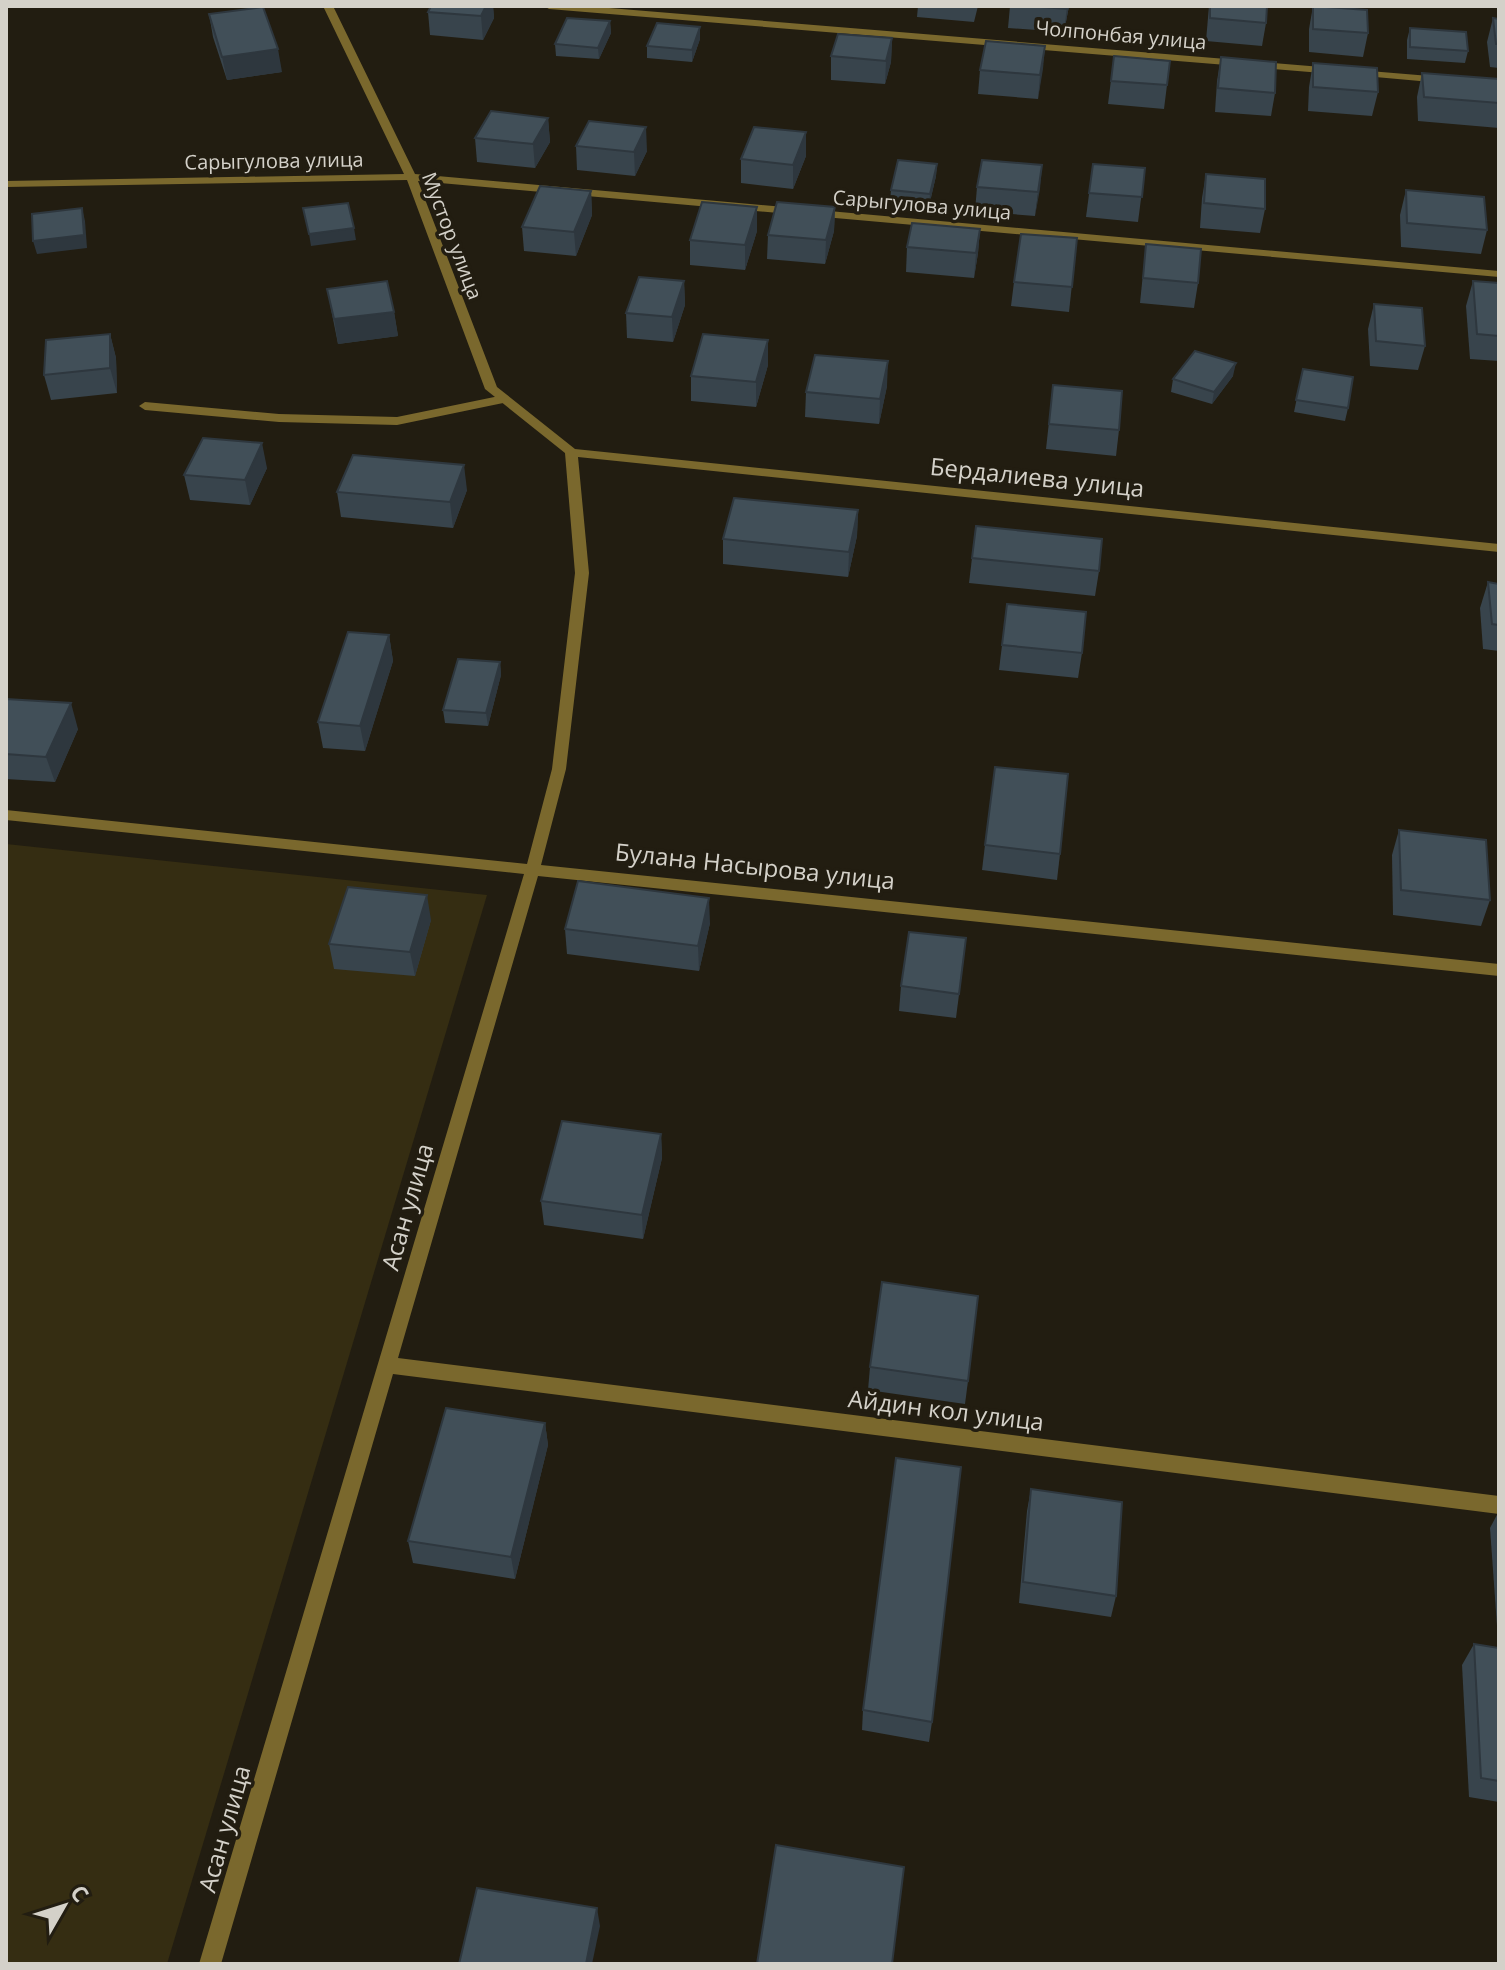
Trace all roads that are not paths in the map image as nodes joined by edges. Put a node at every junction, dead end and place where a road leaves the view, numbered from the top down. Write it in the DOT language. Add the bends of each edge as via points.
graph roads {
  1 [pos="328,6"];
  2 [pos="549,6"];
  3 [pos="1451,81"];
  4 [pos="411,177"];
  5 [pos="6,184"];
  6 [pos="1499,274"];
  7 [pos="504,399"];
  8 [pos="145,406"];
  9 [pos="571,452"];
  10 [pos="1499,548"];
  11 [pos="6,815"];
  12 [pos="533,868"];
  13 [pos="1499,970"];
  14 [pos="387,1365"];
  15 [pos="1499,1505"];
  16 [pos="210,1964"];
  1 -- 4 [label="street, Мустор улица"];
  2 -- 3 [label="street, Чолпонбая улица"];
  4 -- 5 [label="street, Сарыгулова улица"];
  4 -- 6 [label="street, Сарыгулова улица"];
  4 -- 7 [label="street, Мустор улица" via="491,389"];
  7 -- 8 [label="street" via="397,421 279,418"];
  7 -- 9 [label="street, Мустор улица"];
  9 -- 10 [label="street, Бердалиева улица"];
  9 -- 12 [label="street, Асан улица" via="582,573 559,769"];
  11 -- 12 [label="street, Булана Насырова улица"];
  12 -- 13 [label="street, Булана Насырова улица"];
  12 -- 14 [label="street, Асан улица"];
  14 -- 15 [label="street, Айдин кол улица"];
  14 -- 16 [label="street, Асан улица"];
}
